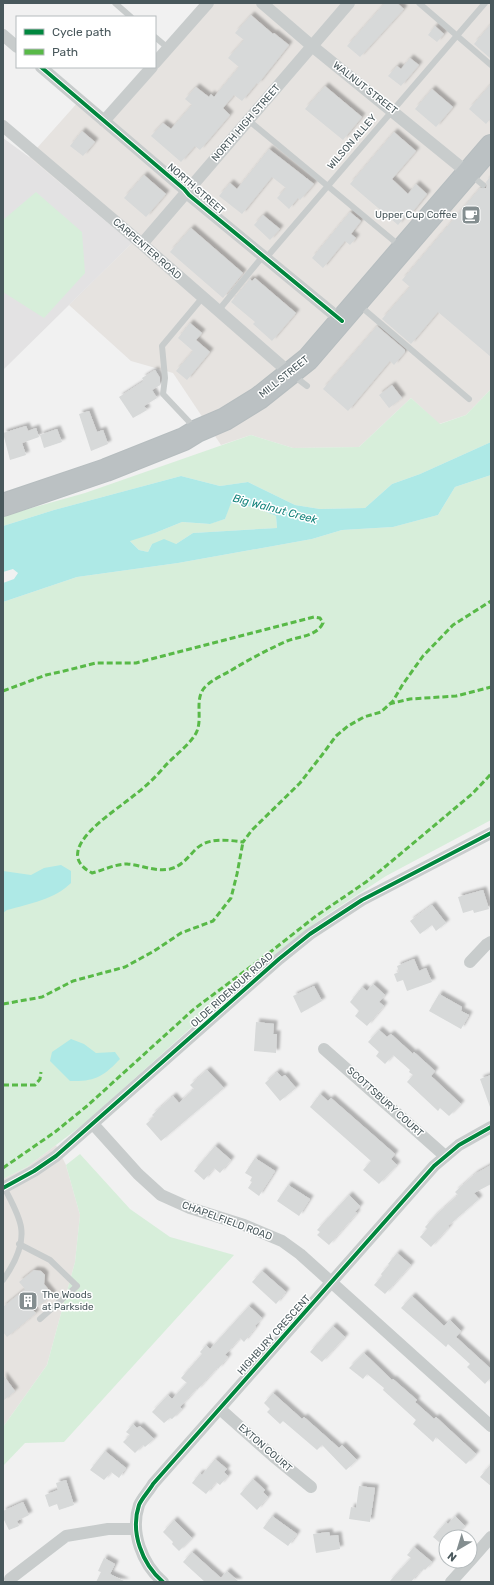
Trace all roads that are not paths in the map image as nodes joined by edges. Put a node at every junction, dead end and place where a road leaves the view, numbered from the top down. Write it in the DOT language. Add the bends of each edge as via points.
graph roads {
  1 [pos="115,3"];
  2 [pos="208,3"];
  3 [pos="262,3"];
  4 [pos="349,3"];
  5 [pos="419,3"];
  6 [pos="485,3"];
  7 [pos="130,16"];
  8 [pos="3,35"];
  9 [pos="457,36"];
  10 [pos="156,38"];
  11 [pos="16,46"];
  12 [pos="312,46"];
  13 [pos="168,48"];
  14 [pos="156,62"];
  15 [pos="491,65"];
  16 [pos="42,68"];
  17 [pos="151,68"];
  18 [pos="393,110"];
  19 [pos="248,120"];
  20 [pos="104,121"];
  21 [pos="3,126"];
  22 [pos="491,146"];
  23 [pos="476,179"];
  24 [pos="327,186"];
  25 [pos="187,192"];
  26 [pos="142,244"];
  27 [pos="403,249"];
  28 [pos="265,257"];
  29 [pos="203,298"];
  30 [pos="357,303"];
  31 [pos="218,310"];
  32 [pos="342,320"];
  33 [pos="299,380"];
  34 [pos="469,399"];
  35 [pos="197,431"];
  36 [pos="3,505"];
  37 [pos="491,833"];
  38 [pos="491,942"];
  39 [pos="470,962"];
  40 [pos="324,1049"];
  41 [pos="93,1124"];
  42 [pos="491,1127"];
  43 [pos="445,1156"];
  44 [pos="4,1187"];
  45 [pos="19,1244"];
  46 [pos="3,1280"];
  47 [pos="332,1282"];
  48 [pos="40,1319"];
  49 [pos="220,1408"];
  50 [pos="491,1426"];
  51 [pos="311,1487"];
  52 [pos="135,1529"];
  53 [pos="491,1537"];
  54 [pos="478,1552"];
  55 [pos="463,1569"];
  56 [pos="10,1579"];
  57 [pos="163,1582"];
  58 [pos="451,1582"];
  1 -- 7 [label="lane"];
  2 -- 13 [label="street"];
  3 -- 12 [label="street, WALNUT STREET"];
  4 -- 12 [label="street, NORTH HIGH STREET"];
  5 -- 9 [label="lane"];
  6 -- 9 [label="lane, WILSON ALLEY"];
  8 -- 11 [label="street"];
  9 -- 15 [label="lane"];
  9 -- 18 [label="lane, WILSON ALLEY"];
  10 -- 13 [label="lane"];
  12 -- 18 [label="street, WALNUT STREET"];
  12 -- 19 [label="street, NORTH HIGH STREET"];
  13 -- 14 [label="street"];
  16 -- 20 [label="street, NORTH STREET"];
  17 -- 20 [label="street"];
  18 -- 23 [label="street, WALNUT STREET"];
  18 -- 24 [label="lane, WILSON ALLEY"];
  19 -- 24 [label="lane"];
  19 -- 25 [label="street, NORTH HIGH STREET"];
  20 -- 25 [label="street, NORTH STREET"];
  21 -- 26 [label="street, CARPENTER ROAD"];
  22 -- 23 [label="highway, MILL STREET"];
  23 -- 27 [label="highway, MILL STREET"];
  24 -- 27 [label="lane"];
  24 -- 28 [label="lane, WILSON ALLEY"];
  25 -- 26 [label="street, NORTH HIGH STREET"];
  25 -- 28 [label="street, NORTH STREET"];
  26 -- 29 [label="street, CARPENTER ROAD"];
  27 -- 30 [label="highway, MILL STREET"];
  28 -- 31 [label="lane, WILSON ALLEY"];
  28 -- 32 [label="street, NORTH STREET"];
  29 -- 31 [label="street, CARPENTER ROAD"];
  29 -- 35 [label="lane" via="162,346 165,378 162,394"];
  30 -- 32 [label="highway, MILL STREET"];
  30 -- 34 [label="lane"];
  31 -- 33 [label="street, CARPENTER ROAD"];
  32 -- 33 [label="highway, MILL STREET" via="308,359"];
  33 -- 35 [label="highway, MILL STREET"];
  35 -- 36 [label="highway, MILL STREET" via="184,439 106,470"];
  37 -- 41 [label="street, OLDE RIDENOUR ROAD" via="362,900 310,934"];
  38 -- 39 [label="street"];
  40 -- 43 [label="street, SCOTTSBURY COURT"];
  41 -- 44 [label="street, OLDE RIDENOUR ROAD" via="56,1156"];
  41 -- 47 [label="street, CHAPELFIELD ROAD" via="138,1174 161,1195 282,1241"];
  42 -- 43 [label="street, HIGHBURY CRESCENT"];
  43 -- 47 [label="street, HIGHBURY CRESCENT"];
  44 -- 45 [label="lane" via="21,1227"];
  45 -- 46 [label="lane" via="10,1271"];
  45 -- 48 [label="lane" via="50,1260 77,1286"];
  47 -- 49 [label="street, HIGHBURY CRESCENT"];
  47 -- 50 [label="street, CHAPELFIELD ROAD"];
  49 -- 51 [label="street, EXTON COURT"];
  49 -- 52 [label="street, HIGHBURY CRESCENT" via="153,1484 140,1505"];
  52 -- 56 [label="street" via="108,1529 66,1536"];
  52 -- 57 [label="street, HIGHBURY CRESCENT" via="142,1555"];
  53 -- 54 [label="street"];
  55 -- 58 [label="street"];
}
